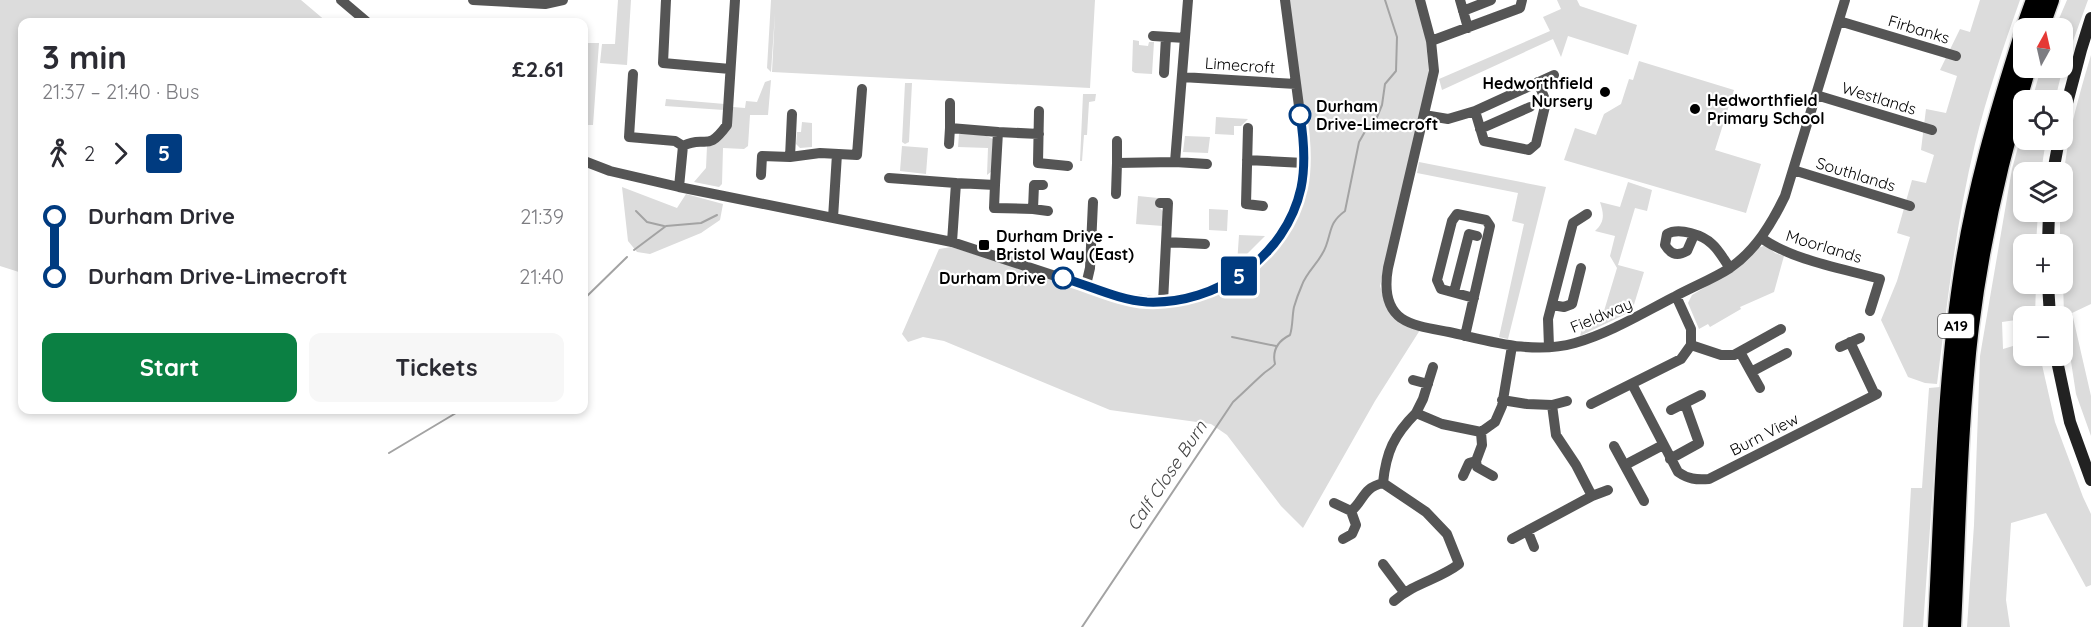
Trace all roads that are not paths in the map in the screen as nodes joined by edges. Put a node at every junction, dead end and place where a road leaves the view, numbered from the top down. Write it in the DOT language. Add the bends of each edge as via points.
graph roads {
  1 [pos="341,0"];
  2 [pos="473,0"];
  3 [pos="563,0"];
  4 [pos="666,0"];
  5 [pos="735,0"];
  6 [pos="1188,0"];
  7 [pos="1285,0"];
  8 [pos="1420,0"];
  9 [pos="1460,0"];
  10 [pos="1491,0"];
  11 [pos="1522,0"];
  12 [pos="1845,0"];
  13 [pos="2035,0"];
  14 [pos="2050,0"];
  15 [pos="356,4"];
  16 [pos="1463,11"];
  17 [pos="365,18"];
  18 [pos="2028,18"];
  19 [pos="2044,18"];
  20 [pos="2091,18"];
  21 [pos="1839,21"];
  22 [pos="1468,28"];
  23 [pos="1153,36"];
  24 [pos="1166,37"];
  25 [pos="1185,38"];
  26 [pos="1431,41"];
  27 [pos="1956,55"];
  28 [pos="2013,65"];
  29 [pos="730,69"];
  30 [pos="633,74"];
  31 [pos="1164,74"];
  32 [pos="1554,75"];
  33 [pos="1182,76"];
  34 [pos="2024,78"];
  35 [pos="1538,82"];
  36 [pos="1296,84"];
  37 [pos="862,89"];
  38 [pos="2070,90"];
  39 [pos="1816,95"];
  40 [pos="950,103"];
  41 [pos="1530,107"];
  42 [pos="1039,111"];
  43 [pos="1475,111"];
  44 [pos="792,114"];
  45 [pos="1424,115"];
  46 [pos="950,128"];
  47 [pos="1248,128"];
  48 [pos="1480,129"];
  49 [pos="1932,130"];
  50 [pos="998,132"];
  51 [pos="1039,134"];
  52 [pos="1118,141"];
  53 [pos="949,144"];
  54 [pos="683,146"];
  55 [pos="837,154"];
  56 [pos="790,157"];
  57 [pos="1247,160"];
  58 [pos="1175,162"];
  59 [pos="588,163"];
  60 [pos="1117,163"];
  61 [pos="1304,163"];
  62 [pos="1207,164"];
  63 [pos="1068,166"];
  64 [pos="1793,170"];
  65 [pos="761,175"];
  66 [pos="889,178"];
  67 [pos="956,183"];
  68 [pos="995,185"];
  69 [pos="1043,185"];
  70 [pos="680,187"];
  71 [pos="1116,194"];
  72 [pos="1093,202"];
  73 [pos="1160,203"];
  74 [pos="1263,206"];
  75 [pos="1910,206"];
  76 [pos="1033,209"];
  77 [pos="1048,210"];
  78 [pos="1587,214"];
  79 [pos="832,218"];
  80 [pos="1694,235"];
  81 [pos="1478,236"];
  82 [pos="1761,238"];
  83 [pos="952,242"];
  84 [pos="1166,242"];
  85 [pos="1205,244"];
  86 [pos="1581,268"];
  87 [pos="1730,268"];
  88 [pos="1880,279"];
  89 [pos="1892,282"];
  90 [pos="1086,285"];
  91 [pos="1454,292"];
  92 [pos="1676,296"];
  93 [pos="1474,298"];
  94 [pos="1163,302"];
  95 [pos="1552,305"];
  96 [pos="1870,311"];
  97 [pos="1782,329"];
  98 [pos="1465,336"];
  99 [pos="1850,343"];
  100 [pos="1691,345"];
  101 [pos="1512,346"];
  102 [pos="1549,347"];
  103 [pos="1740,352"];
  104 [pos="1787,353"];
  105 [pos="2058,366"];
  106 [pos="1433,367"];
  107 [pos="1751,372"];
  108 [pos="1413,380"];
  109 [pos="1428,384"];
  110 [pos="1632,384"];
  111 [pos="1760,388"];
  112 [pos="1701,395"];
  113 [pos="1502,400"];
  114 [pos="1567,401"];
  115 [pos="1592,404"];
  116 [pos="1685,404"];
  117 [pos="1552,405"];
  118 [pos="1671,410"];
  119 [pos="1416,413"];
  120 [pos="1481,432"];
  121 [pos="1663,445"];
  122 [pos="1614,446"];
  123 [pos="1670,459"];
  124 [pos="1476,461"];
  125 [pos="1625,465"];
  126 [pos="1463,476"];
  127 [pos="1493,476"];
  128 [pos="2091,480"];
  129 [pos="1383,483"];
  130 [pos="1608,490"];
  131 [pos="1592,496"];
  132 [pos="1644,501"];
  133 [pos="1334,503"];
  134 [pos="1351,511"];
  135 [pos="1528,532"];
  136 [pos="1343,538"];
  137 [pos="1512,539"];
  138 [pos="1534,548"];
  139 [pos="1383,564"];
  140 [pos="1404,592"];
  141 [pos="1394,601"];
  142 [pos="1936,627"];
  143 [pos="1952,627"];
  1 -- 15 [label="street"];
  2 -- 3 [label="street" via="545,4"];
  4 -- 29 [label="street" via="663,63"];
  5 -- 29 [label="street"];
  6 -- 25 [label="street, Limecroft"];
  7 -- 36 [label="street"];
  8 -- 26 [label="street, Fieldway"];
  9 -- 16 [label="street"];
  10 -- 16 [label="street"];
  11 -- 22 [label="street" via="1520,8"];
  12 -- 21 [label="street, Fieldway"];
  13 -- 18 [label="highway, A19"];
  14 -- 19 [label="highway"];
  15 -- 17 [label="street"];
  16 -- 22 [label="street"];
  20 -- 38 [label="street"];
  21 -- 27 [label="street, Firbanks"];
  21 -- 39 [label="street, Fieldway"];
  22 -- 26 [label="street"];
  23 -- 24 [label="street"];
  24 -- 25 [label="street"];
  24 -- 31 [label="street"];
  25 -- 33 [label="street, Limecroft"];
  26 -- 45 [label="street, Fieldway" via="1434,71"];
  28 -- 142 [label="highway, A19" via="1981,180 1962,279 1951,363"];
  29 -- 54 [label="street" via="727,125 716,140"];
  30 -- 54 [label="street" via="629,137 675,141"];
  32 -- 35 [label="street"];
  33 -- 36 [label="street, Limecroft"];
  33 -- 58 [label="street, Limecroft"];
  34 -- 143 [label="highway, A19" via="1993,192 1970,327 1960,437"];
  35 -- 43 [label="street"];
  35 -- 48 [label="street" via="1546,102 1536,144 1529,150 1484,141"];
  36 -- 61 [label="street"];
  37 -- 55 [label="street" via="857,155"];
  39 -- 49 [label="street, Westlands"];
  39 -- 64 [label="street, Fieldway"];
  40 -- 46 [label="street"];
  41 -- 48 [label="street"];
  42 -- 51 [label="street"];
  43 -- 45 [label="street" via="1448,119"];
  43 -- 48 [label="street"];
  44 -- 56 [label="street"];
  45 -- 98 [label="street, Fieldway" via="1385,288 1401,317 1420,326"];
  46 -- 50 [label="street"];
  46 -- 53 [label="street"];
  47 -- 57 [label="street"];
  50 -- 51 [label="street"];
  50 -- 68 [label="street"];
  51 -- 63 [label="street" via="1038,163"];
  52 -- 60 [label="street"];
  54 -- 70 [label="street"];
  55 -- 56 [label="street"];
  55 -- 79 [label="street"];
  56 -- 65 [label="street" via="762,156"];
  57 -- 61 [label="street"];
  57 -- 74 [label="street" via="1241,204"];
  58 -- 60 [label="street"];
  58 -- 62 [label="street"];
  59 -- 70 [label="street"];
  60 -- 71 [label="street"];
  61 -- 94 [label="street" via="1296,205 1285,228 1262,257 1228,284"];
  64 -- 75 [label="street, Southlands"];
  64 -- 82 [label="street, Fieldway" via="1772,224"];
  66 -- 67 [label="street" via="911,183"];
  67 -- 68 [label="street"];
  67 -- 83 [label="street"];
  68 -- 76 [label="street" via="993,208"];
  69 -- 76 [label="street" via="1035,185"];
  70 -- 79 [label="street"];
  72 -- 90 [label="street"];
  73 -- 84 [label="street" via="1168,203"];
  76 -- 77 [label="street"];
  78 -- 95 [label="street" via="1573,223"];
  79 -- 83 [label="street"];
  80 -- 87 [label="street" via="1713,244"];
  81 -- 91 [label="street" via="1469,234"];
  82 -- 87 [label="street, Fieldway"];
  82 -- 88 [label="street, Moorlands" via="1794,255"];
  83 -- 90 [label="street"];
  84 -- 85 [label="street"];
  84 -- 94 [label="street"];
  86 -- 95 [label="street" via="1572,304"];
  87 -- 92 [label="street, Fieldway"];
  88 -- 89 [label="street, Moorlands"];
  88 -- 96 [label="street, Moorlands"];
  90 -- 94 [label="street" via="1122,298"];
  91 -- 93 [label="street"];
  91 -- 93 [label="street" via="1441,289 1437,280 1452,221 1457,214 1486,220 1490,226"];
  92 -- 100 [label="street" via="1691,329"];
  92 -- 102 [label="street, Fieldway" via="1606,332 1573,344"];
  93 -- 98 [label="street"];
  95 -- 102 [label="street" via="1547,327"];
  97 -- 103 [label="street"];
  98 -- 101 [label="street, Fieldway"];
  99 -- 123 [label="street, Burn View" via="1876,394 1709,479 1687,478"];
  100 -- 103 [label="street" via="1720,355"];
  100 -- 110 [label="street" via="1681,359"];
  101 -- 102 [label="street, Fieldway"];
  101 -- 113 [label="street"];
  103 -- 107 [label="street"];
  104 -- 107 [label="street"];
  105 -- 128 [label="street" via="2070,422"];
  106 -- 109 [label="street"];
  107 -- 111 [label="street"];
  108 -- 109 [label="street"];
  109 -- 119 [label="street"];
  110 -- 115 [label="street"];
  110 -- 121 [label="street, Burn View"];
  112 -- 116 [label="street"];
  113 -- 117 [label="street"];
  113 -- 120 [label="street" via="1495,422"];
  114 -- 117 [label="street"];
  116 -- 118 [label="street"];
  116 -- 123 [label="street" via="1700,443"];
  117 -- 131 [label="street" via="1556,435"];
  119 -- 120 [label="street" via="1442,424"];
  119 -- 129 [label="street" via="1392,442"];
  120 -- 124 [label="street" via="1482,445"];
  121 -- 123 [label="street, Burn View"];
  121 -- 125 [label="street"];
  122 -- 125 [label="street"];
  124 -- 126 [label="street" via="1469,463"];
  124 -- 127 [label="street" via="1477,466"];
  125 -- 132 [label="street"];
  129 -- 134 [label="street" via="1363,494"];
  129 -- 140 [label="street" via="1426,512 1448,534 1465,563"];
  130 -- 131 [label="street"];
  131 -- 135 [label="street"];
  133 -- 134 [label="street"];
  134 -- 136 [label="street" via="1356,525 1352,534"];
  135 -- 137 [label="street"];
  135 -- 138 [label="street"];
  139 -- 140 [label="street"];
  140 -- 141 [label="street"];
}
